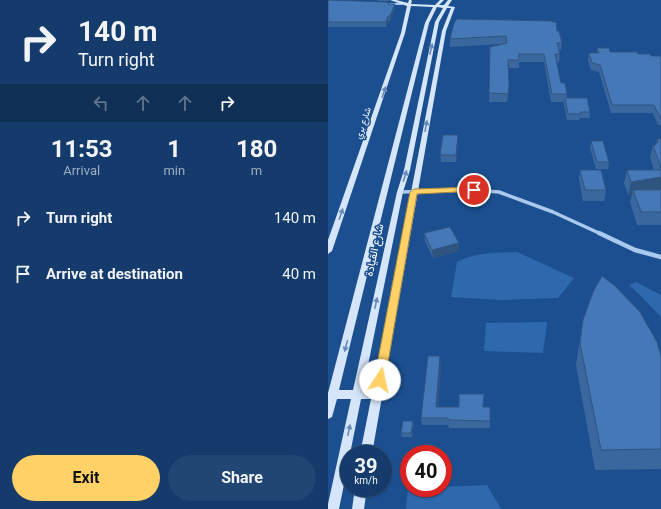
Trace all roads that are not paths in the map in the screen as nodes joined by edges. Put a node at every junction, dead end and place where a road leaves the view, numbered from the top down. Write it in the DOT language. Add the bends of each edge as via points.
graph roads {
  1 [pos="392,0"];
  2 [pos="410,2"];
  3 [pos="447,3"];
  4 [pos="381,4"];
  5 [pos="402,4"];
  6 [pos="436,6"];
  7 [pos="400,192"];
  8 [pos="414,192"];
  9 [pos="328,251"];
  10 [pos="661,257"];
  11 [pos="357,394"];
  12 [pos="377,394"];
  13 [pos="332,395"];
  14 [pos="328,414"];
  15 [pos="368,445"];
  16 [pos="360,497"];
  17 [pos="333,509"];
  18 [pos="358,509"];
  1 -- 5 [label="main road"];
  2 -- 5 [label="main road"];
  2 -- 6 [label="main road"];
  9 -- 2 [label="main road, شارع بري, one-way" via="404,33"];
  3 -- 6 [label="main road, شارع القيادة"];
  7 -- 3 [label="main road, شارع القيادة, one-way" via="407,170 437,22"];
  8 -- 3 [label="main road, one-way"];
  4 -- 5 [label="street"];
  6 -- 13 [label="main road, شارع القيادة, one-way" via="427,23 356,310"];
  7 -- 8 [label="street"];
  11 -- 7 [label="main road, شارع القيادة, one-way"];
  8 -- 10 [label="street" via="499,192 553,212 635,250"];
  8 -- 12 [label="main road"];
  11 -- 12 [label="main road"];
  11 -- 13 [label="main road"];
  17 -- 11 [label="main road, شارع القيادة, one-way"];
  12 -- 15 [label="main road"];
  13 -- 14 [label="main road, شارع القيادة"];
  16 -- 18 [label="main road"];
}
